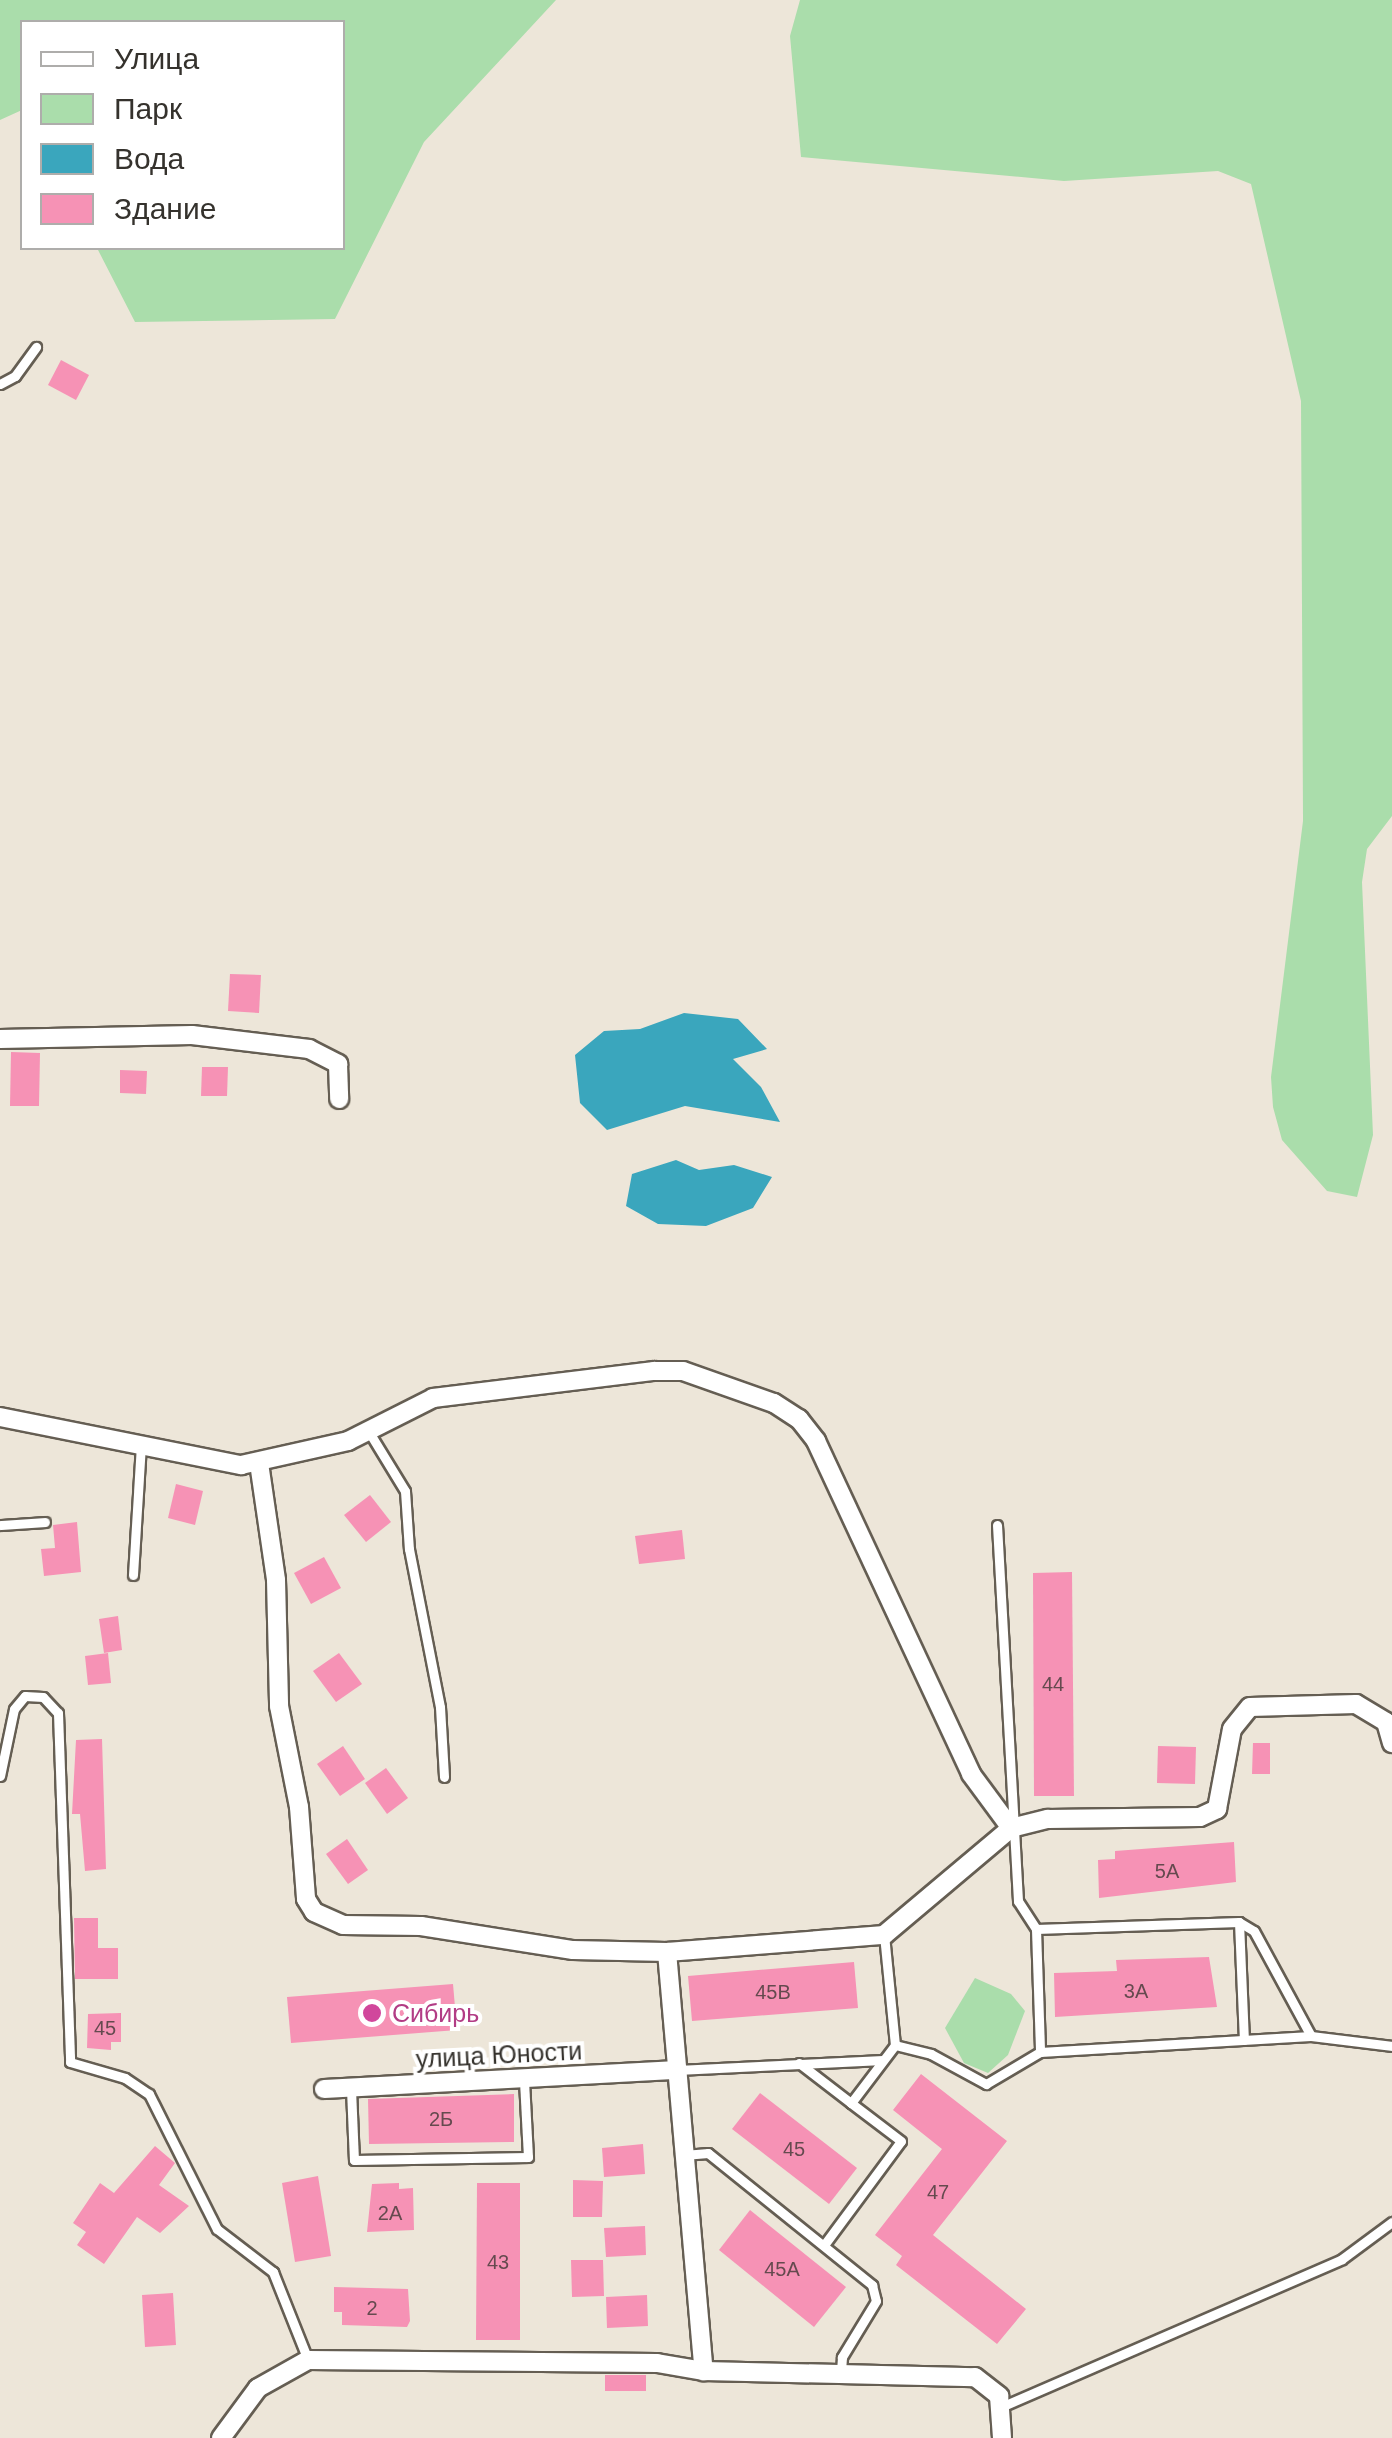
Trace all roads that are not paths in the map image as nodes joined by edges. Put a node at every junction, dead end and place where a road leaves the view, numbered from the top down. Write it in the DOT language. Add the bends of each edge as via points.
graph roads {
  1 [pos="36,348"];
  2 [pos="0,384"];
  3 [pos="0,1039"];
  4 [pos="339,1099"];
  5 [pos="0,1417"];
  6 [pos="369,1432"];
  7 [pos="142,1443"];
  8 [pos="259,1463"];
  9 [pos="45,1522"];
  10 [pos="0,1524"];
  11 [pos="997,1524"];
  12 [pos="133,1575"];
  13 [pos="1392,1743"];
  14 [pos="0,1776"];
  15 [pos="444,1776"];
  16 [pos="1010,1828"];
  17 [pos="1240,1922"];
  18 [pos="1036,1928"];
  19 [pos="884,1935"];
  20 [pos="667,1952"];
  21 [pos="1310,2036"];
  22 [pos="1244,2040"];
  23 [pos="894,2045"];
  24 [pos="1392,2046"];
  25 [pos="1040,2052"];
  26 [pos="884,2060"];
  27 [pos="799,2063"];
  28 [pos="676,2070"];
  29 [pos="524,2080"];
  30 [pos="351,2087"];
  31 [pos="324,2089"];
  32 [pos="852,2103"];
  33 [pos="684,2155"];
  34 [pos="1392,2222"];
  35 [pos="824,2246"];
  36 [pos="308,2360"];
  37 [pos="704,2371"];
  38 [pos="840,2376"];
  39 [pos="1002,2406"];
  40 [pos="221,2438"];
  41 [pos="1002,2438"];
  1 -- 2 [label="lane"];
  3 -- 4 [label="street" via="192,1035 309,1049 338,1064"];
  5 -- 7 [label="street"];
  6 -- 8 [label="street"];
  6 -- 15 [label="lane" via="406,1491 409,1549 440,1707"];
  6 -- 16 [label="street" via="433,1398 654,1371 683,1371 774,1403 816,1441 971,1774"];
  7 -- 8 [label="street" via="219,1463"];
  7 -- 12 [label="lane"];
  8 -- 20 [label="street" via="276,1580 279,1706 299,1807 306,1899 314,1912 344,1925 421,1926 554,1948"];
  9 -- 10 [label="lane"];
  11 -- 16 [label="lane"];
  13 -- 16 [label="street" via="1386,1722 1356,1704 1250,1707 1232,1729 1217,1810 1200,1817 1048,1819"];
  14 -- 36 [label="lane" via="14,1709 26,1696 44,1697 58,1713 70,2062 125,2078 149,2094 216,2229 273,2272"];
  16 -- 18 [label="lane" via="1018,1902"];
  16 -- 19 [label="street"];
  17 -- 18 [label="lane"];
  17 -- 21 [label="lane" via="1254,1930"];
  17 -- 22 [label="lane"];
  18 -- 25 [label="lane"];
  19 -- 20 [label="street"];
  19 -- 23 [label="lane"];
  20 -- 28 [label="street"];
  21 -- 22 [label="lane"];
  21 -- 24 [label="lane"];
  22 -- 25 [label="lane"];
  23 -- 25 [label="lane" via="931,2054 986,2084"];
  23 -- 26 [label="lane"];
  26 -- 27 [label="lane"];
  26 -- 32 [label="lane"];
  27 -- 28 [label="lane"];
  27 -- 32 [label="lane"];
  28 -- 29 [label="street, улица Юности"];
  28 -- 33 [label="street"];
  29 -- 30 [label="street, улица Юности"];
  29 -- 30 [label="lane" via="528,2157 354,2160"];
  30 -- 31 [label="street, улица Юности"];
  32 -- 35 [label="lane" via="900,2141"];
  33 -- 35 [label="lane" via="708,2153"];
  33 -- 37 [label="street"];
  34 -- 39 [label="lane" via="1342,2258"];
  35 -- 38 [label="lane" via="872,2285 876,2301 842,2357"];
  36 -- 37 [label="street" via="658,2364"];
  36 -- 40 [label="street" via="258,2388"];
  37 -- 38 [label="street"];
  38 -- 39 [label="street" via="976,2377 991,2386"];
  39 -- 41 [label="street"];
}
